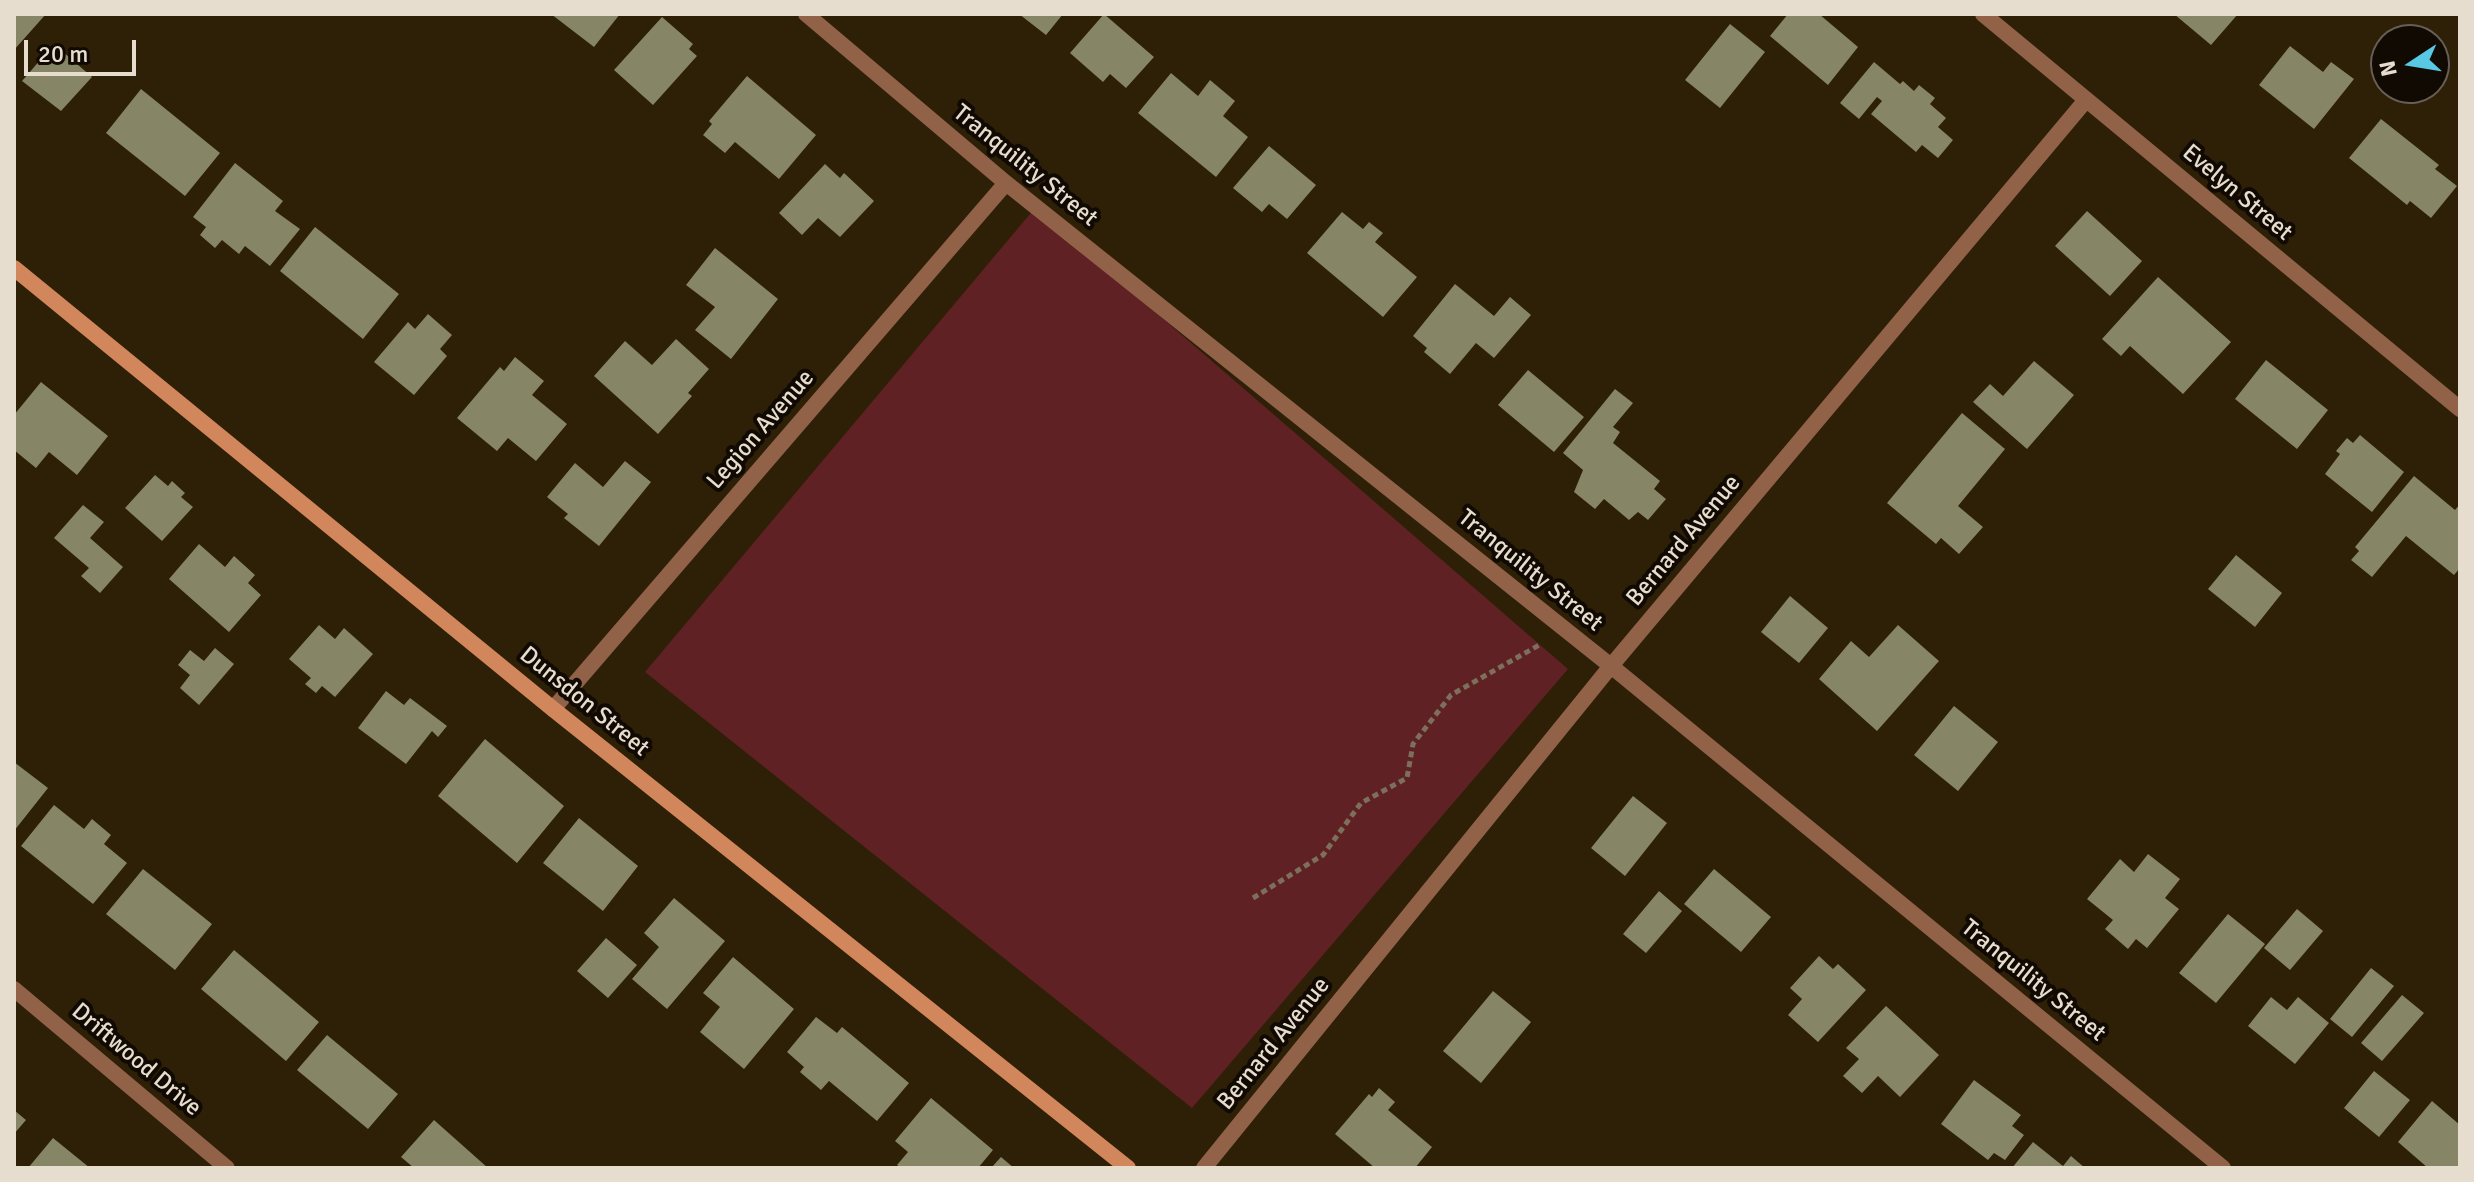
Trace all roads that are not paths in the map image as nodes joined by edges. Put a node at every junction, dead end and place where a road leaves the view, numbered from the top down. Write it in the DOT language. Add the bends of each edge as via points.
graph roads {
  1 [pos="806,14"];
  2 [pos="1983,14"];
  3 [pos="2086,100"];
  4 [pos="1006,183"];
  5 [pos="14,268"];
  6 [pos="2460,409"];
  7 [pos="1611,666"];
  8 [pos="553,709"];
  9 [pos="14,989"];
  10 [pos="227,1168"];
  11 [pos="1128,1168"];
  12 [pos="1204,1168"];
  13 [pos="2223,1168"];
  1 -- 4 [label="street, Tranquility Street"];
  2 -- 3 [label="street, Evelyn Street"];
  3 -- 6 [label="street, Evelyn Street"];
  3 -- 7 [label="street, Bernard Avenue"];
  4 -- 7 [label="street, Tranquility Street"];
  4 -- 8 [label="street, Legion Avenue"];
  5 -- 8 [label="main road, Dunsdon Street"];
  7 -- 12 [label="street, Bernard Avenue"];
  7 -- 13 [label="street, Tranquility Street"];
  8 -- 11 [label="main road, Dunsdon Street"];
  9 -- 10 [label="street, Driftwood Drive"];
}
